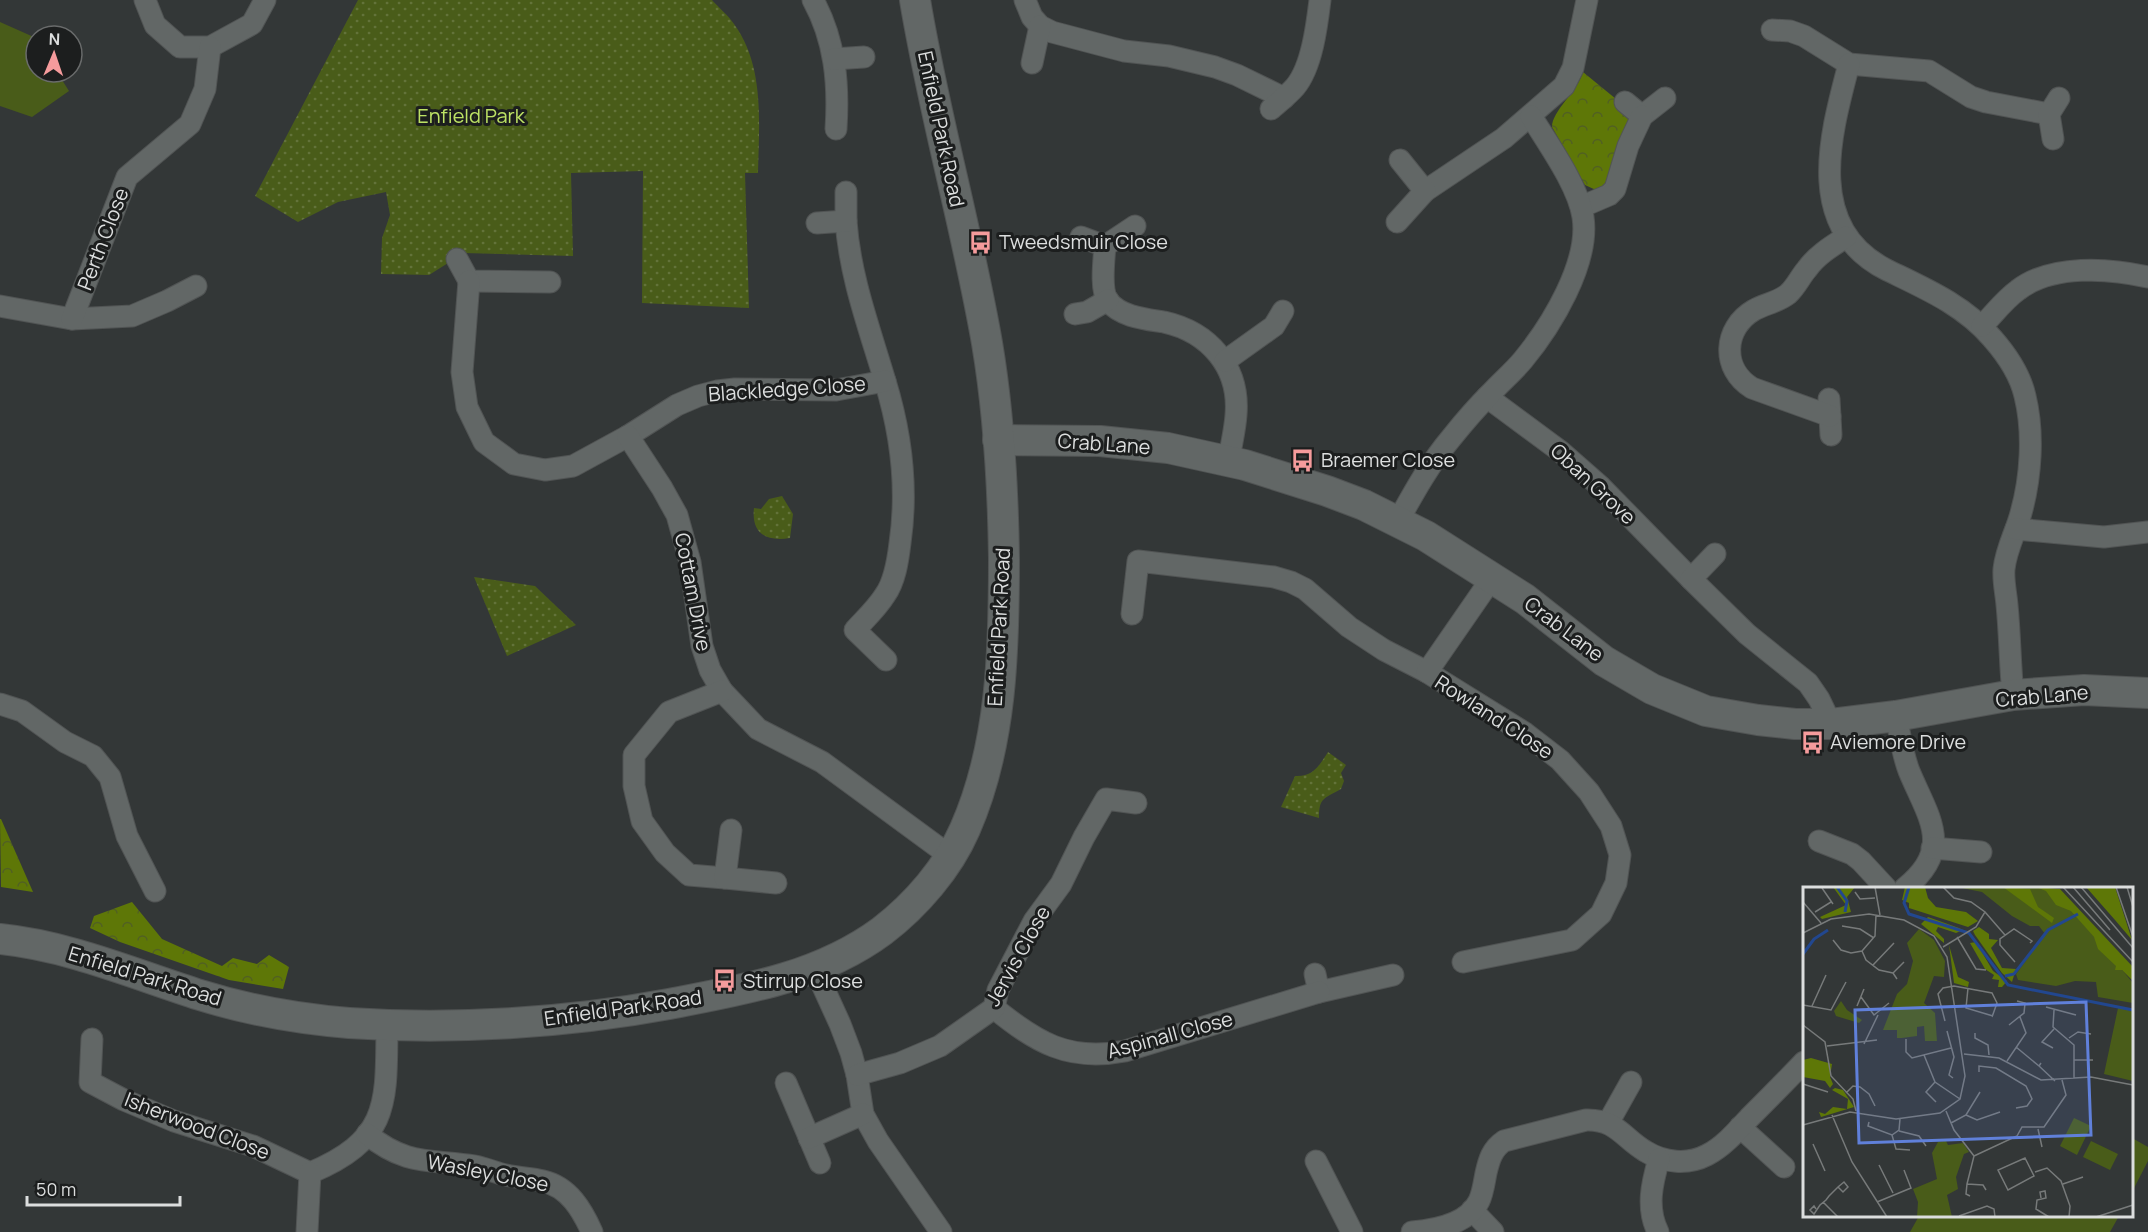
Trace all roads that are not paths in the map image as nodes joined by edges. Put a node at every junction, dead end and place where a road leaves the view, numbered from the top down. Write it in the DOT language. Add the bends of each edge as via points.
graph roads {
  1 [pos="145,0"];
  2 [pos="265,0"];
  3 [pos="813,0"];
  4 [pos="915,0"];
  5 [pos="1025,0"];
  6 [pos="1320,0"];
  7 [pos="1587,0"];
  8 [pos="1040,26"];
  9 [pos="1772,30"];
  10 [pos="210,47"];
  11 [pos="864,57"];
  12 [pos="834,59"];
  13 [pos="1032,63"];
  14 [pos="1849,64"];
  15 [pos="1665,98"];
  16 [pos="1625,102"];
  17 [pos="1531,116"];
  18 [pos="1642,116"];
  19 [pos="836,129"];
  20 [pos="2053,139"];
  21 [pos="1400,160"];
  22 [pos="1425,191"];
  23 [pos="846,192"];
  24 [pos="1581,207"];
  25 [pos="846,221"];
  26 [pos="1397,222"];
  27 [pos="817,224"];
  28 [pos="1136,226"];
  29 [pos="1081,237"];
  30 [pos="1846,237"];
  31 [pos="1105,246"];
  32 [pos="457,259"];
  33 [pos="2148,277"];
  34 [pos="469,280"];
  35 [pos="550,282"];
  36 [pos="196,286"];
  37 [pos="1108,300"];
  38 [pos="0,306"];
  39 [pos="1283,311"];
  40 [pos="1075,314"];
  41 [pos="72,319"];
  42 [pos="1982,326"];
  43 [pos="1225,361"];
  44 [pos="885,381"];
  45 [pos="1487,397"];
  46 [pos="1830,417"];
  47 [pos="628,436"];
  48 [pos="998,440"];
  49 [pos="1229,460"];
  50 [pos="1398,521"];
  51 [pos="2016,529"];
  52 [pos="2148,532"];
  53 [pos="1715,554"];
  54 [pos="1492,578"];
  55 [pos="1691,579"];
  56 [pos="1132,614"];
  57 [pos="886,660"];
  58 [pos="1427,672"];
  59 [pos="722,691"];
  60 [pos="2148,693"];
  61 [pos="2013,695"];
  62 [pos="0,704"];
  63 [pos="1896,716"];
  64 [pos="1831,724"];
  65 [pos="1136,803"];
  66 [pos="731,830"];
  67 [pos="1819,841"];
  68 [pos="1932,848"];
  69 [pos="1982,852"];
  70 [pos="950,855"];
  71 [pos="725,878"];
  72 [pos="776,883"];
  73 [pos="1885,887"];
  74 [pos="1906,887"];
  75 [pos="155,891"];
  76 [pos="0,939"];
  77 [pos="1463,962"];
  78 [pos="814,968"];
  79 [pos="1393,975"];
  80 [pos="994,1008"];
  81 [pos="387,1025"];
  82 [pos="92,1039"];
  83 [pos="1803,1063"];
  84 [pos="857,1075"];
  85 [pos="1631,1082"];
  86 [pos="786,1083"];
  87 [pos="863,1114"];
  88 [pos="1608,1123"];
  89 [pos="1740,1127"];
  90 [pos="367,1134"];
  91 [pos="809,1138"];
  92 [pos="1659,1159"];
  93 [pos="1316,1161"];
  94 [pos="820,1163"];
  95 [pos="1784,1167"];
  96 [pos="310,1173"];
  97 [pos="1472,1210"];
  98 [pos="307,1232"];
  99 [pos="592,1232"];
  100 [pos="941,1232"];
  101 [pos="1352,1232"];
  102 [pos="1412,1232"];
  103 [pos="1493,1232"];
  104 [pos="1658,1232"];
  1 -- 10 [label="street" via="155,25 180,47"];
  2 -- 10 [label="street" via="252,24"];
  3 -- 12 [label="street"];
  4 -- 48 [label="street, Enfield Park Road" via="981,314"];
  5 -- 8 [label="street"];
  6 -- 8 [label="street" via="1303,74 1277,104 1237,75 1215,67 1124,51 1065,37"];
  7 -- 17 [label="street" via="1570,77"];
  8 -- 13 [label="street"];
  9 -- 14 [label="street" via="1804,36"];
  10 -- 41 [label="street, Perth Close" via="205,90 190,124 127,177"];
  11 -- 12 [label="street"];
  12 -- 19 [label="street" via="838,93"];
  14 -- 20 [label="street" via="1929,70 1986,102 2054,106"];
  14 -- 30 [label="street" via="1830,154 1833,209"];
  15 -- 18 [label="street"];
  16 -- 18 [label="street"];
  17 -- 22 [label="street"];
  17 -- 24 [label="street"];
  18 -- 24 [label="street" via="1615,189"];
  21 -- 22 [label="street"];
  22 -- 26 [label="street"];
  23 -- 25 [label="street, Blackledge Close"];
  24 -- 45 [label="street" via="1582,246 1567,288 1541,336"];
  25 -- 27 [label="street"];
  25 -- 44 [label="street, Blackledge Close" via="851,266"];
  28 -- 31 [label="street"];
  29 -- 31 [label="street"];
  30 -- 42 [label="street" via="1869,260 1927,289"];
  30 -- 46 [label="street" via="1814,260 1787,294 1744,318 1735,328 1729,352 1743,382 1752,388"];
  31 -- 37 [label="street" via="1104,287"];
  32 -- 34 [label="street"];
  33 -- 42 [label="street" via="2109,271 2048,276 2020,288"];
  34 -- 35 [label="street"];
  34 -- 47 [label="street, Blackledge Close" via="462,372 466,407 484,442 514,464 545,470 573,466"];
  36 -- 41 [label="street, Perth Close" via="132,316"];
  37 -- 40 [label="street"];
  37 -- 43 [label="street" via="1139,318 1199,336"];
  38 -- 41 [label="street, Perth Close"];
  39 -- 43 [label="street" via="1274,326"];
  42 -- 51 [label="street" via="2011,362 2025,397 2030,442 2025,497"];
  43 -- 49 [label="street" via="1232,377 1237,414"];
  44 -- 47 [label="street, Blackledge Close" via="836,390 717,391 677,405"];
  44 -- 57 [label="street, Blackledge Close" via="903,466 903,526 886,595 855,630"];
  45 -- 50 [label="street" via="1440,451"];
  45 -- 55 [label="street, Oban Grove" via="1601,487"];
  47 -- 59 [label="street, Cottam Drive" via="677,515 690,562 702,646"];
  48 -- 49 [label="street, Crab Lane" via="1135,444"];
  48 -- 70 [label="street, Enfield Park Road" via="1004,584 1000,687 983,782 963,834"];
  49 -- 50 [label="street, Crab Lane" via="1327,491"];
  50 -- 54 [label="street, Crab Lane"];
  51 -- 52 [label="street" via="2104,537"];
  51 -- 61 [label="street" via="2003,572"];
  53 -- 55 [label="street"];
  54 -- 58 [label="street, Rowland Close"];
  54 -- 64 [label="street, Crab Lane" via="1604,661 1653,689 1706,711 1758,720"];
  55 -- 64 [label="street, Oban Grove" via="1747,634 1808,683"];
  56 -- 58 [label="street, Rowland Close" via="1138,561 1274,577 1305,590 1349,627"];
  58 -- 77 [label="street, Rowland Close" via="1525,733 1560,760 1611,826 1620,855 1616,883 1601,914 1572,940"];
  59 -- 70 [label="street, Cottam Drive" via="758,729 822,762"];
  59 -- 71 [label="street" via="669,712 634,755 634,786 642,821 665,853 689,875"];
  60 -- 61 [label="street, Crab Lane" via="2084,690"];
  61 -- 63 [label="street, Crab Lane"];
  62 -- 75 [label="street" via="22,711 65,742 93,756 110,777 127,836"];
  63 -- 64 [label="street, Crab Lane"];
  63 -- 68 [label="street" via="1909,770 1929,813"];
  65 -- 80 [label="street, Jervis Close" via="1106,798 1061,884 1034,921 998,990"];
  66 -- 71 [label="street"];
  67 -- 73 [label="street" via="1852,854"];
  68 -- 69 [label="street"];
  68 -- 74 [label="street" via="1921,873"];
  70 -- 78 [label="street, Enfield Park Road" via="927,887 883,930"];
  71 -- 72 [label="street"];
  76 -- 81 [label="street, Enfield Park Road" via="76,954 260,1011"];
  78 -- 81 [label="street, Enfield Park Road" via="729,993 631,1011 505,1023"];
  78 -- 84 [label="street" via="840,1024"];
  79 -- 80 [label="street, Aspinall Close" via="1317,983 1125,1051 1104,1054 1080,1053 1045,1044"];
  80 -- 84 [label="street, Jervis Close" via="940,1046"];
  81 -- 90 [label="street" via="385,1097"];
  82 -- 96 [label="street, Isherwood Close" via="90,1082 174,1121 271,1153"];
  83 -- 89 [label="street"];
  84 -- 87 [label="street"];
  85 -- 88 [label="street"];
  86 -- 91 [label="street"];
  87 -- 91 [label="street"];
  87 -- 100 [label="street"];
  88 -- 92 [label="street"];
  88 -- 97 [label="street" via="1586,1120 1504,1141 1489,1159 1482,1193"];
  89 -- 92 [label="street" via="1718,1148 1697,1159"];
  89 -- 95 [label="street"];
  90 -- 96 [label="street" via="344,1156"];
  90 -- 99 [label="street, Wasley Close" via="388,1149 414,1159 476,1166 555,1185 577,1203"];
  91 -- 94 [label="street"];
  92 -- 104 [label="street" via="1651,1193"];
  93 -- 101 [label="street"];
  96 -- 98 [label="street"];
  97 -- 102 [label="street" via="1445,1226"];
  97 -- 103 [label="street"];
}
